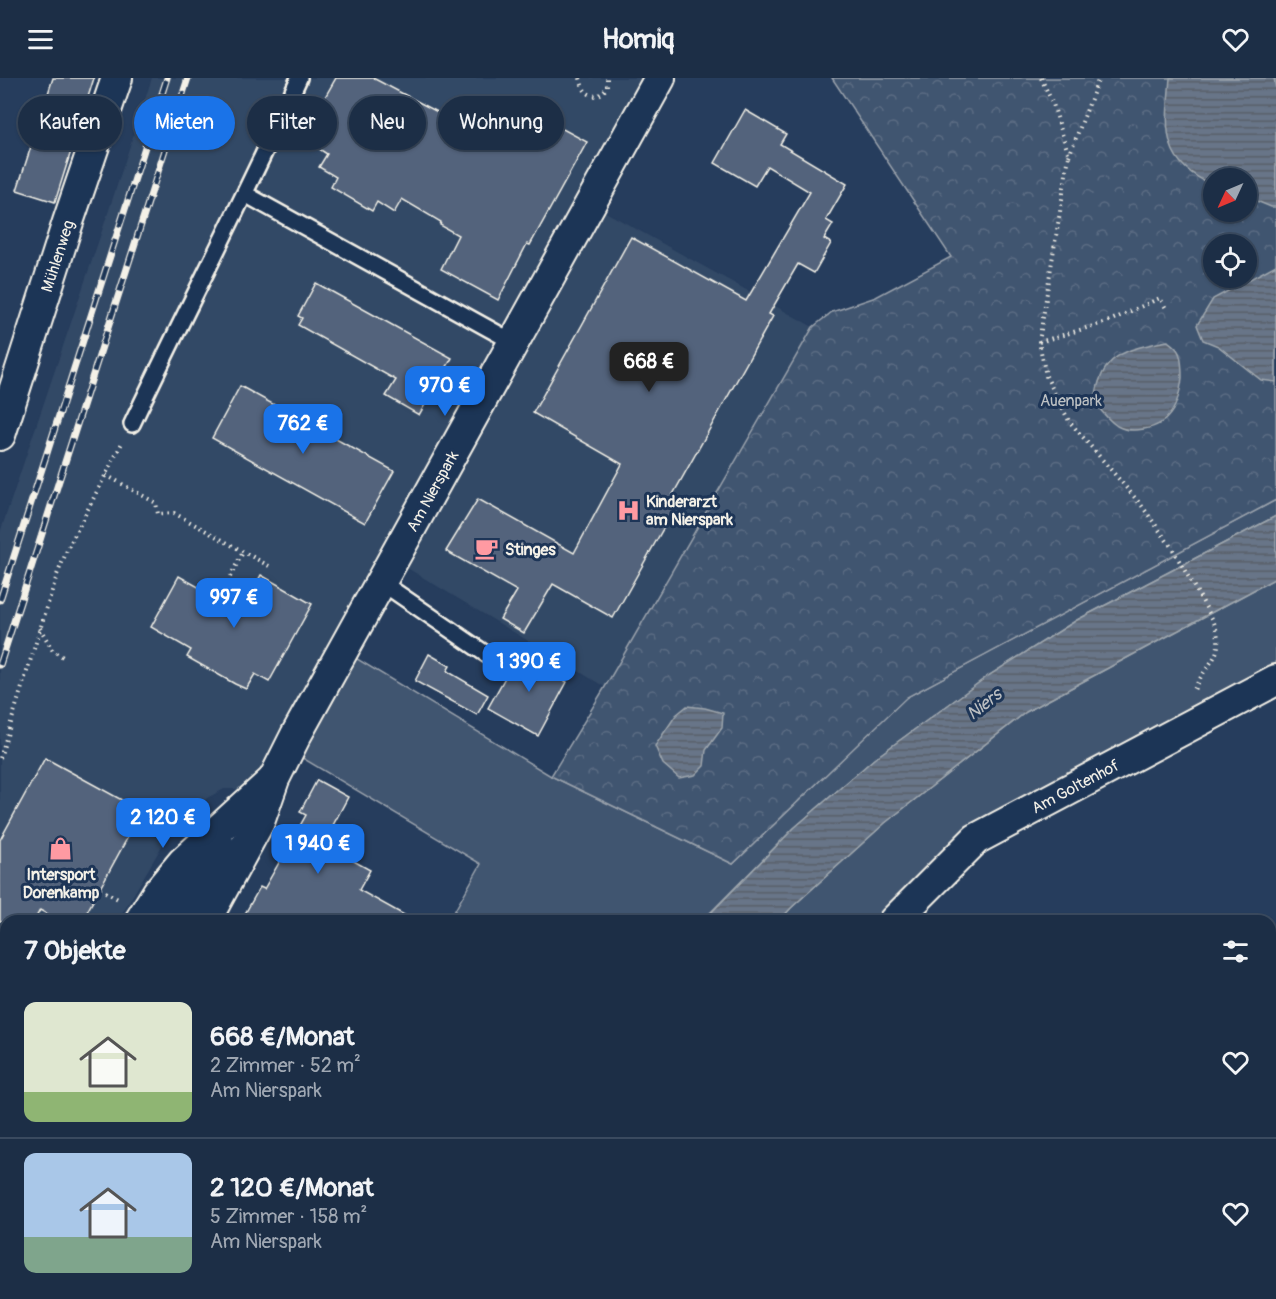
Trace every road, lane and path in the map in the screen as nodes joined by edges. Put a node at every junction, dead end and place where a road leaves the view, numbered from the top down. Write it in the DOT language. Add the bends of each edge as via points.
graph roads {
  1 [pos="117,78"];
  2 [pos="299,78"];
  3 [pos="580,78"];
  4 [pos="607,78"];
  5 [pos="660,78"];
  6 [pos="1041,78"];
  7 [pos="1099,78"];
  8 [pos="1069,156"];
  9 [pos="245,194"];
  10 [pos="1167,310"];
  11 [pos="513,342"];
  12 [pos="1039,342"];
  13 [pos="132,424"];
  14 [pos="0,435"];
  15 [pos="106,475"];
  16 [pos="243,552"];
  17 [pos="269,566"];
  18 [pos="230,577"];
  19 [pos="381,582"];
  20 [pos="40,627"];
  21 [pos="66,658"];
  22 [pos="499,663"];
  23 [pos="1276,680"];
  24 [pos="1190,726"];
  25 [pos="0,758"];
  26 [pos="274,778"];
  27 [pos="233,815"];
  28 [pos="144,915"];
  29 [pos="176,915"];
  30 [pos="208,915"];
  31 [pos="900,915"];
  1 -- 14 [label="street, Mühlenweg"];
  2 -- 9 [label="lane"];
  3 -- 4 [label="path" via="586,92 598,96 607,88"];
  5 -- 11 [label="street, Am Nierspark"];
  6 -- 8 [label="path"];
  7 -- 8 [label="path"];
  8 -- 12 [label="path"];
  9 -- 11 [label="lane"];
  9 -- 13 [label="lane"];
  10 -- 12 [label="path" via="1160,298 1107,322"];
  11 -- 19 [label="street, Am Nierspark"];
  12 -- 24 [label="path" via="1046,376 1069,421 1143,506 1172,548 1217,630 1214,660 1198,681 1188,704"];
  13 -- 15 [label="path"];
  15 -- 16 [label="path" via="156,503 158,514 174,513"];
  15 -- 20 [label="path" via="68,548"];
  16 -- 17 [label="path"];
  16 -- 18 [label="path"];
  19 -- 22 [label="lane"];
  19 -- 26 [label="street, Am Nierspark"];
  20 -- 21 [label="path" via="53,651"];
  20 -- 25 [label="path"];
  23 -- 24 [label="street, Am Goltenhof"];
  24 -- 31 [label="street, Am Goltenhof" via="976,839"];
  26 -- 27 [label="street, Am Nierspark"];
  26 -- 30 [label="street, Am Nierspark" via="259,822"];
  27 -- 28 [label="street, Am Nierspark" via="183,862"];
  27 -- 29 [label="street, Am Nierspark"];
}
